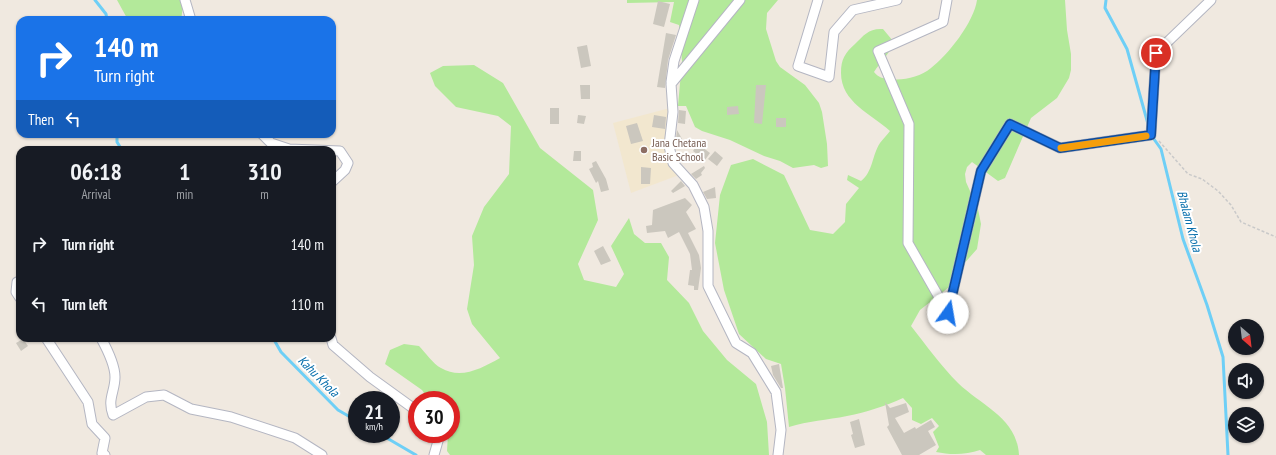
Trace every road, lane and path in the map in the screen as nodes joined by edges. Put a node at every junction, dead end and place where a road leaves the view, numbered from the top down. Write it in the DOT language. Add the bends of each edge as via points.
graph roads {
  1 [pos="185,0"];
  2 [pos="694,0"];
  3 [pos="740,0"];
  4 [pos="818,0"];
  5 [pos="898,0"];
  6 [pos="947,0"];
  7 [pos="1211,0"];
  8 [pos="191,16"];
  9 [pos="671,84"];
  10 [pos="1151,133"];
  11 [pos="266,138"];
  12 [pos="282,146"];
  13 [pos="336,151"];
  14 [pos="336,178"];
  15 [pos="1276,236"];
  16 [pos="49,342"];
  17 [pos="104,342"];
  18 [pos="332,342"];
  19 [pos="408,404"];
  20 [pos="437,443"];
  21 [pos="105,455"];
  22 [pos="322,455"];
  23 [pos="434,455"];
  24 [pos="778,455"];
  1 -- 8 [label="street"];
  2 -- 9 [label="street" via="674,61"];
  3 -- 9 [label="street"];
  4 -- 5 [label="street" via="798,66 829,77 834,32 853,10"];
  6 -- 10 [label="street" via="943,22 878,52 910,124 908,243 948,313 981,171 1010,124 1060,148"];
  7 -- 10 [label="street" via="1156,53"];
  9 -- 24 [label="street" via="673,112 669,146 673,162 693,185 704,207 708,231 708,286 736,343 752,353 776,392 781,430"];
  10 -- 15 [label="path" via="1188,174 1202,179 1218,191 1231,205 1241,222"];
  11 -- 12 [label="street" via="271,143"];
  13 -- 14 [label="street" via="340,151 348,163"];
  16 -- 21 [label="street" via="88,402 92,424 105,438 102,453"];
  17 -- 22 [label="street" via="115,377 109,404 113,415 146,397 164,396 191,409 231,417 295,438"];
  18 -- 19 [label="street" via="370,377"];
  20 -- 23 [label="street"];
}
